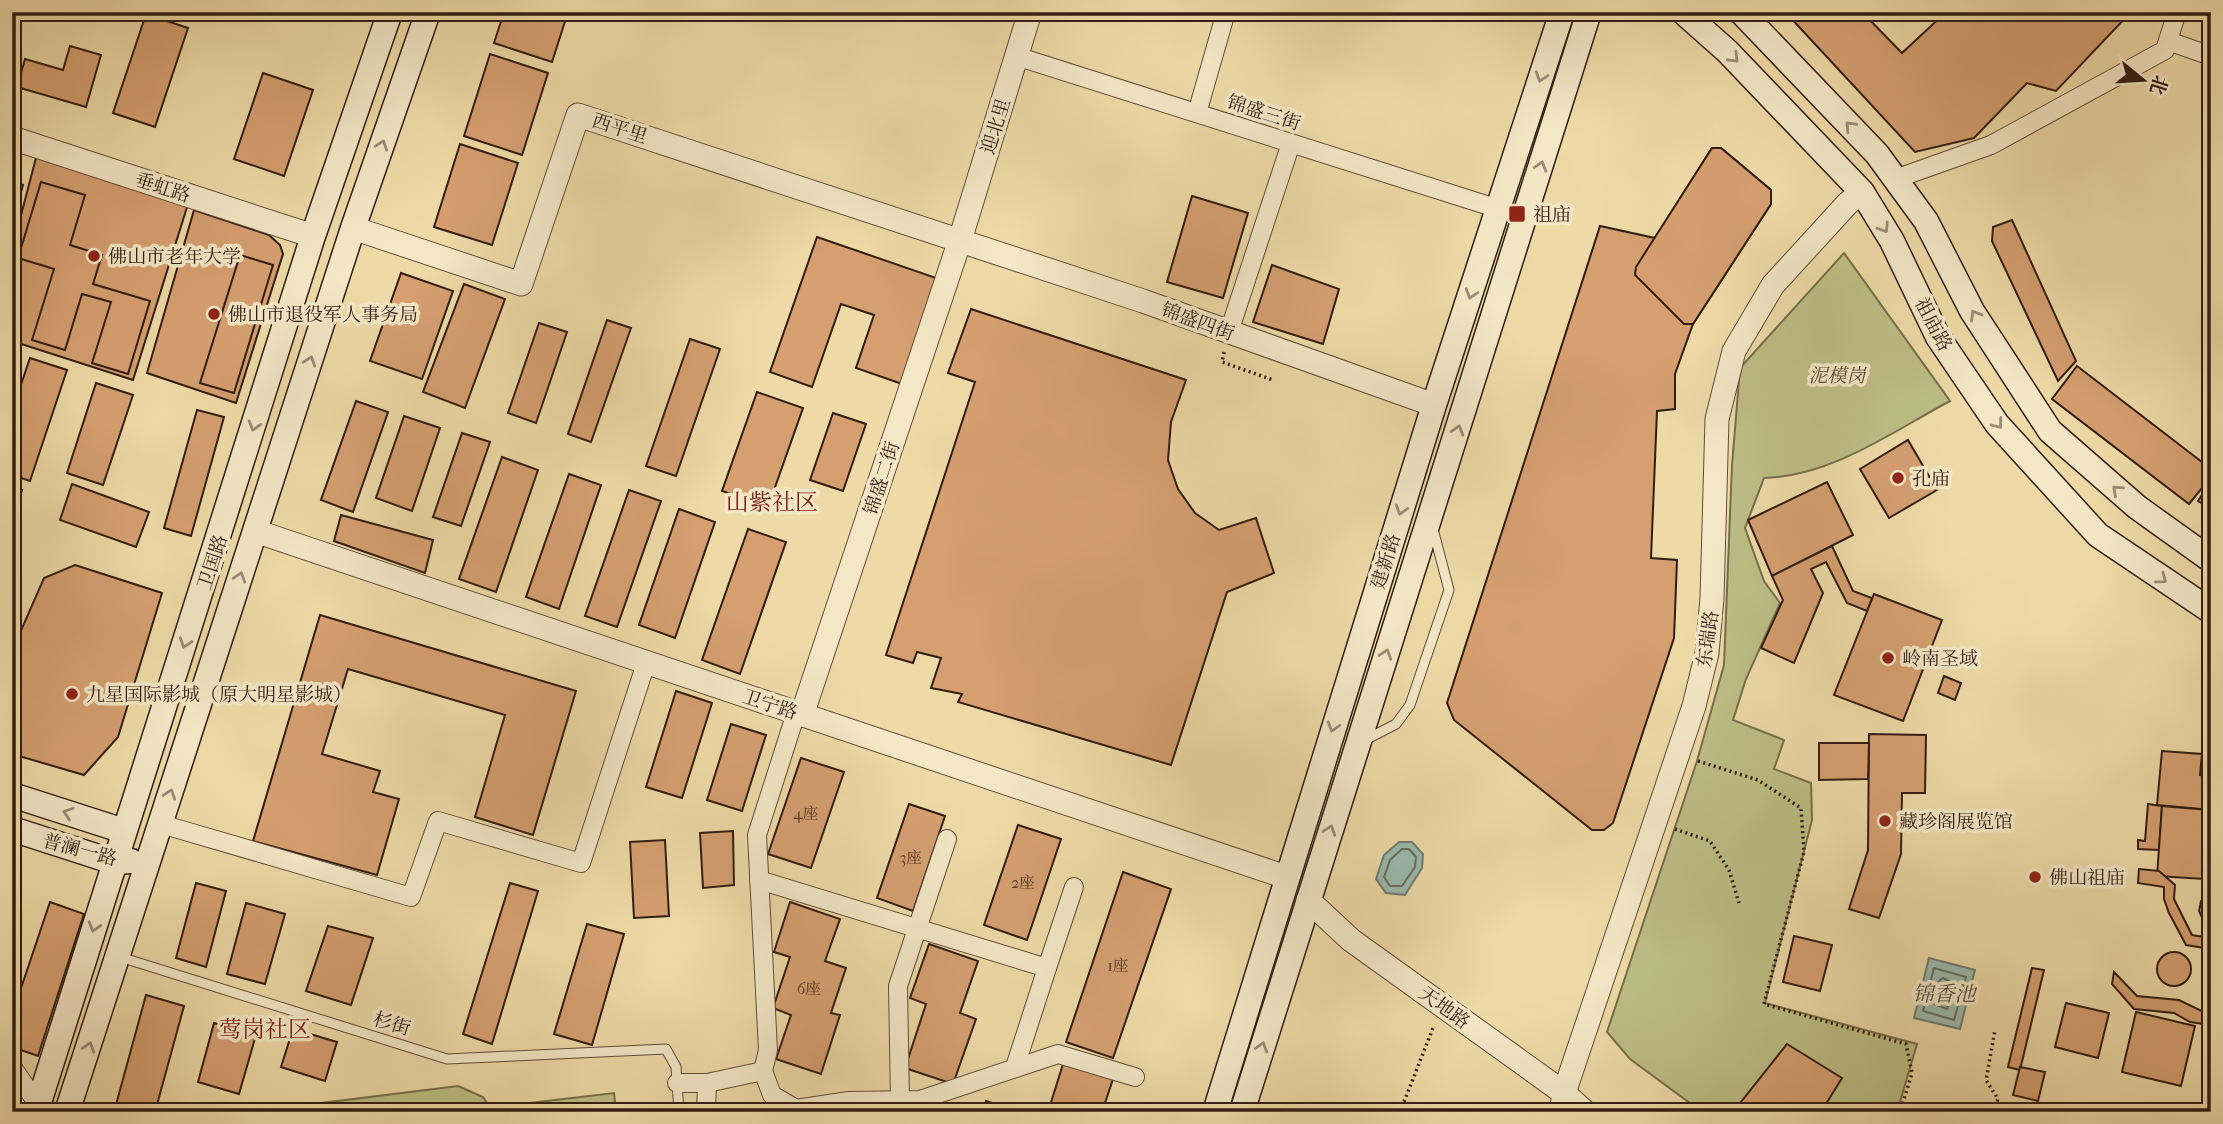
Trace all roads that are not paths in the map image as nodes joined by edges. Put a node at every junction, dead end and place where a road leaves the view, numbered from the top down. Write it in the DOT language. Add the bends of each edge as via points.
graph roads {
  1 [pos="390,12"];
  2 [pos="428,12"];
  3 [pos="1030,12"];
  4 [pos="1226,12"];
  5 [pos="1562,12"];
  6 [pos="1589,12"];
  7 [pos="1683,12"];
  8 [pos="1741,12"];
  9 [pos="2177,12"];
  10 [pos="2168,41"];
  11 [pos="1016,55"];
  12 [pos="2211,56"];
  13 [pos="1197,113"];
  14 [pos="12,138"];
  15 [pos="1291,143"];
  16 [pos="1895,179"];
  17 [pos="1861,192"];
  18 [pos="1499,209"];
  19 [pos="353,228"];
  20 [pos="313,236"];
  21 [pos="960,240"];
  22 [pos="1229,332"];
  23 [pos="1434,405"];
  24 [pos="1430,518"];
  25 [pos="255,531"];
  26 [pos="2211,560"];
  27 [pos="2211,611"];
  28 [pos="646,663"];
  29 [pos="799,714"];
  30 [pos="1358,743"];
  31 [pos="12,794"];
  32 [pos="161,824"];
  33 [pos="12,829"];
  34 [pos="124,831"];
  35 [pos="947,839"];
  36 [pos="149,859"];
  37 [pos="114,862"];
  38 [pos="1286,877"];
  39 [pos="760,880"];
  40 [pos="1074,887"];
  41 [pos="1308,900"];
  42 [pos="915,928"];
  43 [pos="118,956"];
  44 [pos="1047,968"];
  45 [pos="12,1067"];
  46 [pos="1015,1068"];
  47 [pos="763,1071"];
  48 [pos="1135,1077"];
  49 [pos="677,1083"];
  50 [pos="708,1083"];
  51 [pos="945,1091"];
  52 [pos="900,1101"];
  53 [pos="1563,1102"];
  54 [pos="37,1108"];
  55 [pos="813,1109"];
  56 [pos="68,1112"];
  57 [pos="679,1112"];
  58 [pos="706,1112"];
  59 [pos="942,1112"];
  60 [pos="1215,1112"];
  61 [pos="1241,1112"];
  62 [pos="1585,1112"];
  1 -- 20 [label="main road, 卫国路"];
  19 -- 2 [label="main road, one-way"];
  3 -- 11 [label="street, 迎北里"];
  4 -- 13 [label="street"];
  5 -- 18 [label="main road, 建新路, one-way"];
  24 -- 6 [label="main road, 建新路, one-way"];
  7 -- 17 [label="main road, 祖庙路, one-way" via="1727,51"];
  16 -- 8 [label="main road, 祖庙路, one-way" via="1877,154"];
  9 -- 10 [label="street"];
  10 -- 12 [label="street"];
  10 -- 16 [label="street" via="2165,50 1991,145"];
  11 -- 13 [label="street, 锦盛三街"];
  11 -- 21 [label="street, 迎北里"];
  13 -- 15 [label="street, 锦盛三街"];
  14 -- 20 [label="street, 垂虹路"];
  15 -- 18 [label="street, 锦盛三街"];
  15 -- 22 [label="street"];
  26 -- 16 [label="main road, 祖庙路, one-way" via="2137,507 2050,430 1972,311 1926,221"];
  17 -- 27 [label="main road, 祖庙路, one-way" via="1892,241 1938,337 1997,424 2098,535"];
  17 -- 53 [label="street, 东瑞路" via="1773,285 1734,351 1717,419 1707,653 1694,706"];
  18 -- 23 [label="main road, 建新路, one-way"];
  19 -- 21 [label="street, 西平里" via="521,284 578,115"];
  25 -- 19 [label="main road, one-way"];
  20 -- 34 [label="main road, 卫国路, one-way"];
  21 -- 22 [label="street, 锦盛四街"];
  21 -- 29 [label="street, 锦盛二街"];
  22 -- 23 [label="street, 锦盛四街"];
  23 -- 38 [label="main road, 建新路, one-way"];
  30 -- 24 [label="main road, 建新路, one-way"];
  24 -- 30 [label="lane" via="1449,590 1410,705 1396,724"];
  25 -- 28 [label="street, 卫宁路"];
  32 -- 25 [label="main road, one-way"];
  28 -- 29 [label="street, 卫宁路"];
  28 -- 32 [label="street" via="581,863 438,821 411,897"];
  29 -- 38 [label="street, 卫宁路"];
  29 -- 39 [label="street" via="757,835"];
  41 -- 30 [label="main road, 建新路, one-way"];
  34 -- 31 [label="main road, 普澜一路, one-way"];
  32 -- 36 [label="main road"];
  33 -- 37 [label="main road, 普澜一路"];
  34 -- 36 [label="main road"];
  34 -- 37 [label="main road, 卫国路"];
  35 -- 42 [label="street"];
  36 -- 37 [label="main road, 普澜一路"];
  36 -- 43 [label="main road"];
  37 -- 54 [label="main road, 卫国路, one-way"];
  38 -- 60 [label="main road, 建新路"];
  39 -- 42 [label="street"];
  39 -- 47 [label="street" via="768,1050"];
  40 -- 44 [label="street"];
  41 -- 53 [label="street, 天地路" via="1351,940"];
  61 -- 41 [label="main road, 建新路, one-way"];
  42 -- 44 [label="street"];
  42 -- 52 [label="street" via="898,986"];
  43 -- 49 [label="lane, 杉街" via="447,1059 666,1049 677,1067"];
  56 -- 43 [label="main road, one-way"];
  44 -- 46 [label="street"];
  45 -- 54 [label="street"];
  46 -- 48 [label="street" via="1058,1054"];
  46 -- 51 [label="street"];
  47 -- 50 [label="street"];
  47 -- 55 [label="street" via="772,1096 796,1109"];
  49 -- 50 [label="street"];
  49 -- 57 [label="lane"];
  50 -- 58 [label="street"];
  51 -- 52 [label="street"];
  51 -- 59 [label="street"];
  52 -- 55 [label="street" via="849,1101"];
  53 -- 62 [label="street, 天地路"];
}
